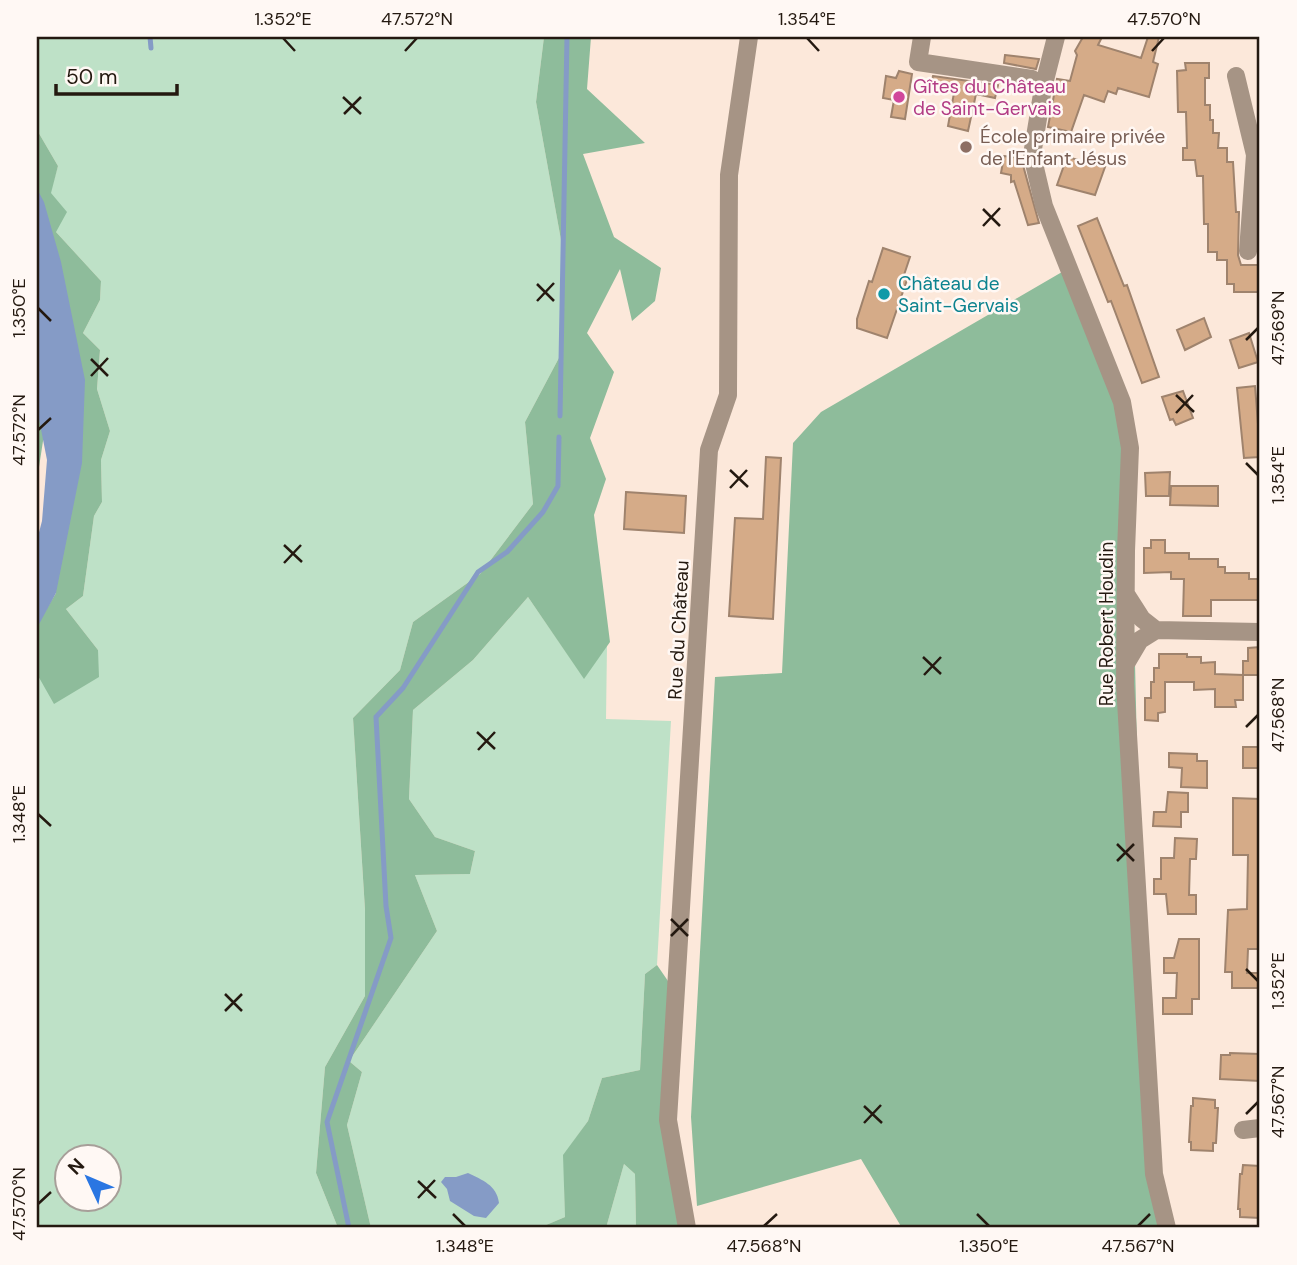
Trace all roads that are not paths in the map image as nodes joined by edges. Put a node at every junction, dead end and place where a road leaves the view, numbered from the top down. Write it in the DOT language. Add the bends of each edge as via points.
graph roads {
  1 [pos="749,37"];
  2 [pos="922,37"];
  3 [pos="1056,37"];
  4 [pos="1236,76"];
  5 [pos="1043,88"];
  6 [pos="1258,154"];
  7 [pos="1256,182"];
  8 [pos="1248,251"];
  9 [pos="1126,594"];
  10 [pos="1156,630"];
  11 [pos="1260,632"];
  12 [pos="1127,662"];
  13 [pos="687,1228"];
  14 [pos="1167,1228"];
  1 -- 13 [label="street, Rue du Château" via="729,175 728,395 709,450 668,1121"];
  2 -- 5 [label="street" via="918,62 1032,79"];
  3 -- 5 [label="street, Rue Robert Houdin"];
  4 -- 6 [label="street"];
  5 -- 9 [label="street, Rue Robert Houdin" via="1032,155 1044,206 1122,402 1130,448"];
  6 -- 7 [label="street"];
  7 -- 8 [label="street"];
  9 -- 10 [label="street" via="1142,620"];
  9 -- 12 [label="street, Rue Robert Houdin"];
  10 -- 11 [label="street"];
  10 -- 12 [label="street" via="1140,640"];
  12 -- 14 [label="street, Rue Robert Houdin" via="1154,1174"];
}
